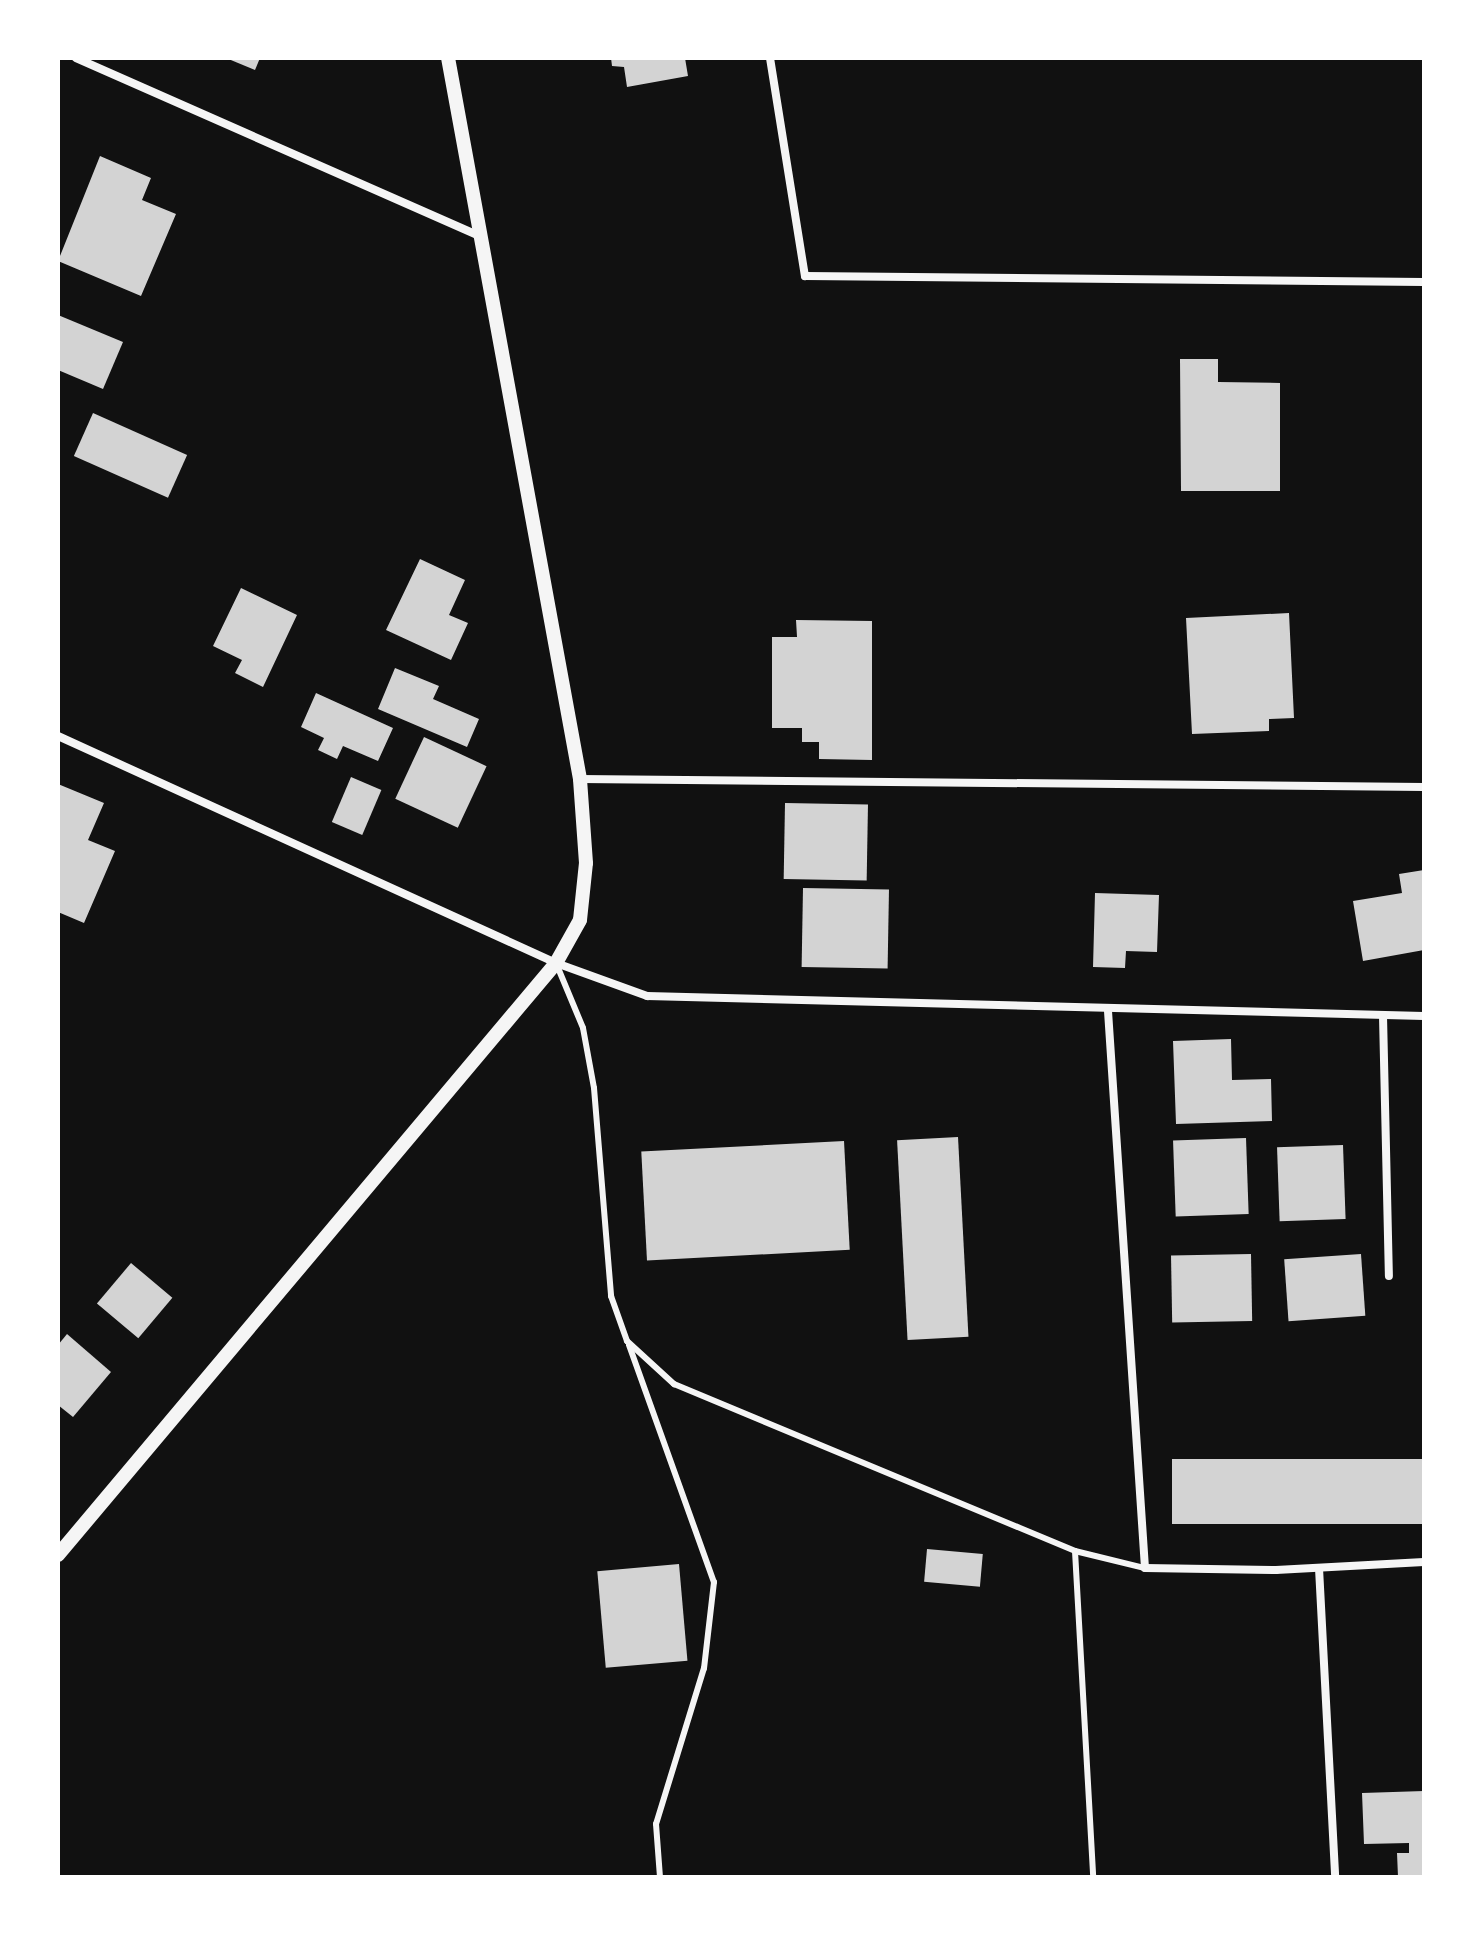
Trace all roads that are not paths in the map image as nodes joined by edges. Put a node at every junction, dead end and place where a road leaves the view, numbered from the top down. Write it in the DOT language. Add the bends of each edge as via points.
graph roads {
  1 [pos="76,58"];
  2 [pos="448,58"];
  3 [pos="770,58"];
  4 [pos="477,235"];
  5 [pos="1424,282"];
  6 [pos="58,736"];
  7 [pos="580,779"];
  8 [pos="1424,787"];
  9 [pos="556,963"];
  10 [pos="1108,1011"];
  11 [pos="1383,1016"];
  12 [pos="1424,1016"];
  13 [pos="1389,1276"];
  14 [pos="627,1341"];
  15 [pos="1075,1551"];
  16 [pos="58,1555"];
  17 [pos="1424,1562"];
  18 [pos="1145,1568"];
  19 [pos="1319,1568"];
  20 [pos="660,1877"];
  21 [pos="1093,1877"];
  22 [pos="1335,1877"];
  1 -- 4 [label="street"];
  2 -- 4 [label="street"];
  3 -- 5 [label="street" via="805,276"];
  4 -- 7 [label="street"];
  6 -- 9 [label="street"];
  7 -- 8 [label="street"];
  7 -- 9 [label="street" via="586,863 580,920"];
  9 -- 10 [label="street" via="647,996"];
  9 -- 14 [label="lane" via="583,1028 594,1088 611,1296"];
  9 -- 16 [label="street"];
  10 -- 11 [label="street"];
  10 -- 18 [label="street"];
  11 -- 12 [label="street"];
  11 -- 13 [label="street"];
  14 -- 15 [label="lane" via="674,1384"];
  14 -- 20 [label="lane" via="714,1582 704,1668 656,1824"];
  15 -- 18 [label="lane"];
  15 -- 21 [label="lane"];
  17 -- 19 [label="street"];
  18 -- 19 [label="street"];
  19 -- 22 [label="street"];
}
